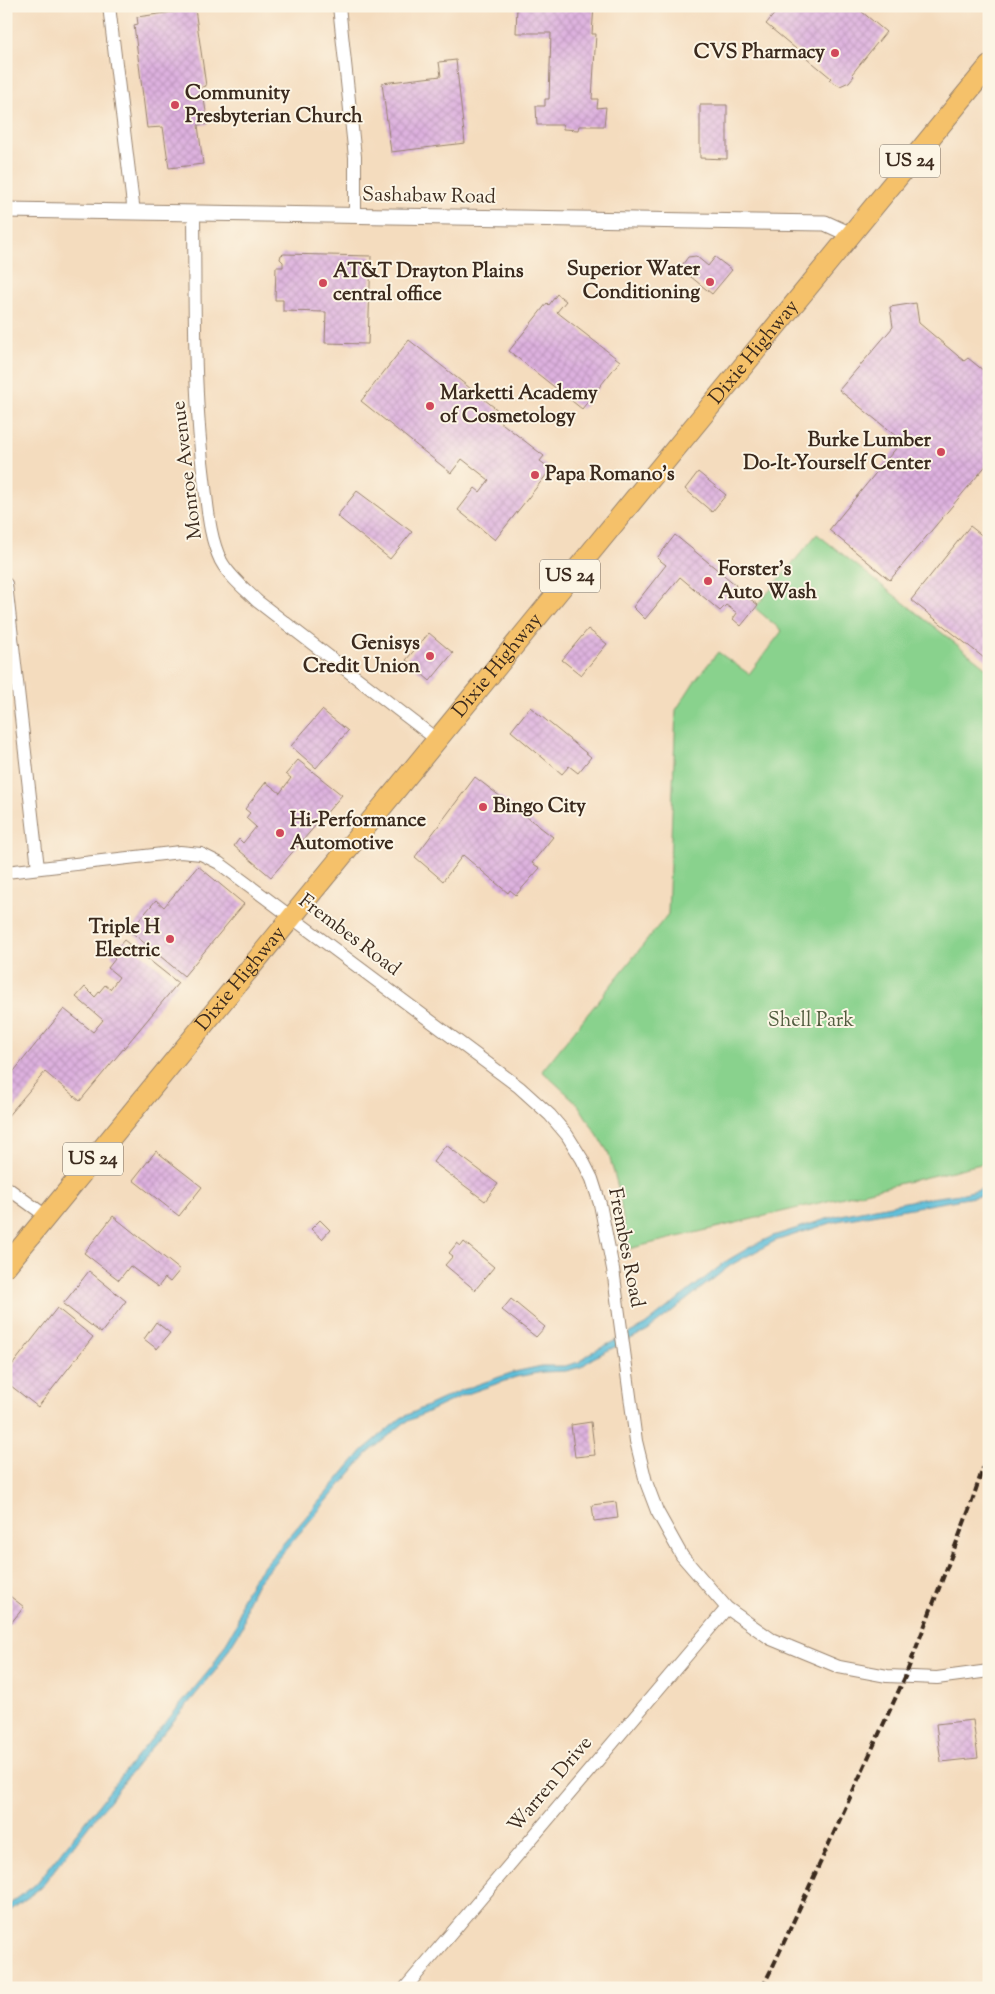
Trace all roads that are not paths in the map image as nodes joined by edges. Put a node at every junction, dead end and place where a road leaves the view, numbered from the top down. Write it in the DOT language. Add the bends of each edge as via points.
graph roads {
  1 [pos="109,6"];
  2 [pos="339,6"];
  3 [pos="989,66"];
  4 [pos="6,210"];
  5 [pos="134,213"];
  6 [pos="194,214"];
  7 [pos="355,216"];
  8 [pos="849,234"];
  9 [pos="6,584"];
  10 [pos="436,739"];
  11 [pos="38,868"];
  12 [pos="6,872"];
  13 [pos="291,916"];
  14 [pos="6,1187"];
  15 [pos="46,1216"];
  16 [pos="6,1266"];
  17 [pos="726,1608"];
  18 [pos="989,1671"];
  19 [pos="405,1988"];
  1 -- 5 [label="street"];
  2 -- 7 [label="street" via="355,156"];
  3 -- 8 [label="main road, Dixie Highway / US 24"];
  4 -- 5 [label="street, Sashabaw Road"];
  5 -- 6 [label="street, Sashabaw Road"];
  6 -- 7 [label="street, Sashabaw Road"];
  6 -- 10 [label="street, Monroe Avenue" via="194,346 200,453 213,538 221,562 257,601"];
  7 -- 8 [label="street, Sashabaw Road" via="826,223"];
  8 -- 10 [label="main road, Dixie Highway / US 24"];
  9 -- 11 [label="street"];
  10 -- 13 [label="main road, Dixie Highway / US 24"];
  11 -- 12 [label="street, Frembes Road"];
  11 -- 13 [label="street, Frembes Road" via="148,854 201,854 219,863"];
  13 -- 15 [label="main road, Dixie Highway / US 24"];
  13 -- 17 [label="street, Frembes Road" via="520,1087 550,1115 582,1159 600,1204 613,1269 636,1441 646,1482 657,1511 682,1556"];
  14 -- 15 [label="street"];
  15 -- 16 [label="main road, Dixie Highway / US 24"];
  17 -- 18 [label="street, Frembes Road" via="771,1639 839,1667 887,1676 937,1678"];
  17 -- 19 [label="street, Warren Drive"];
}
